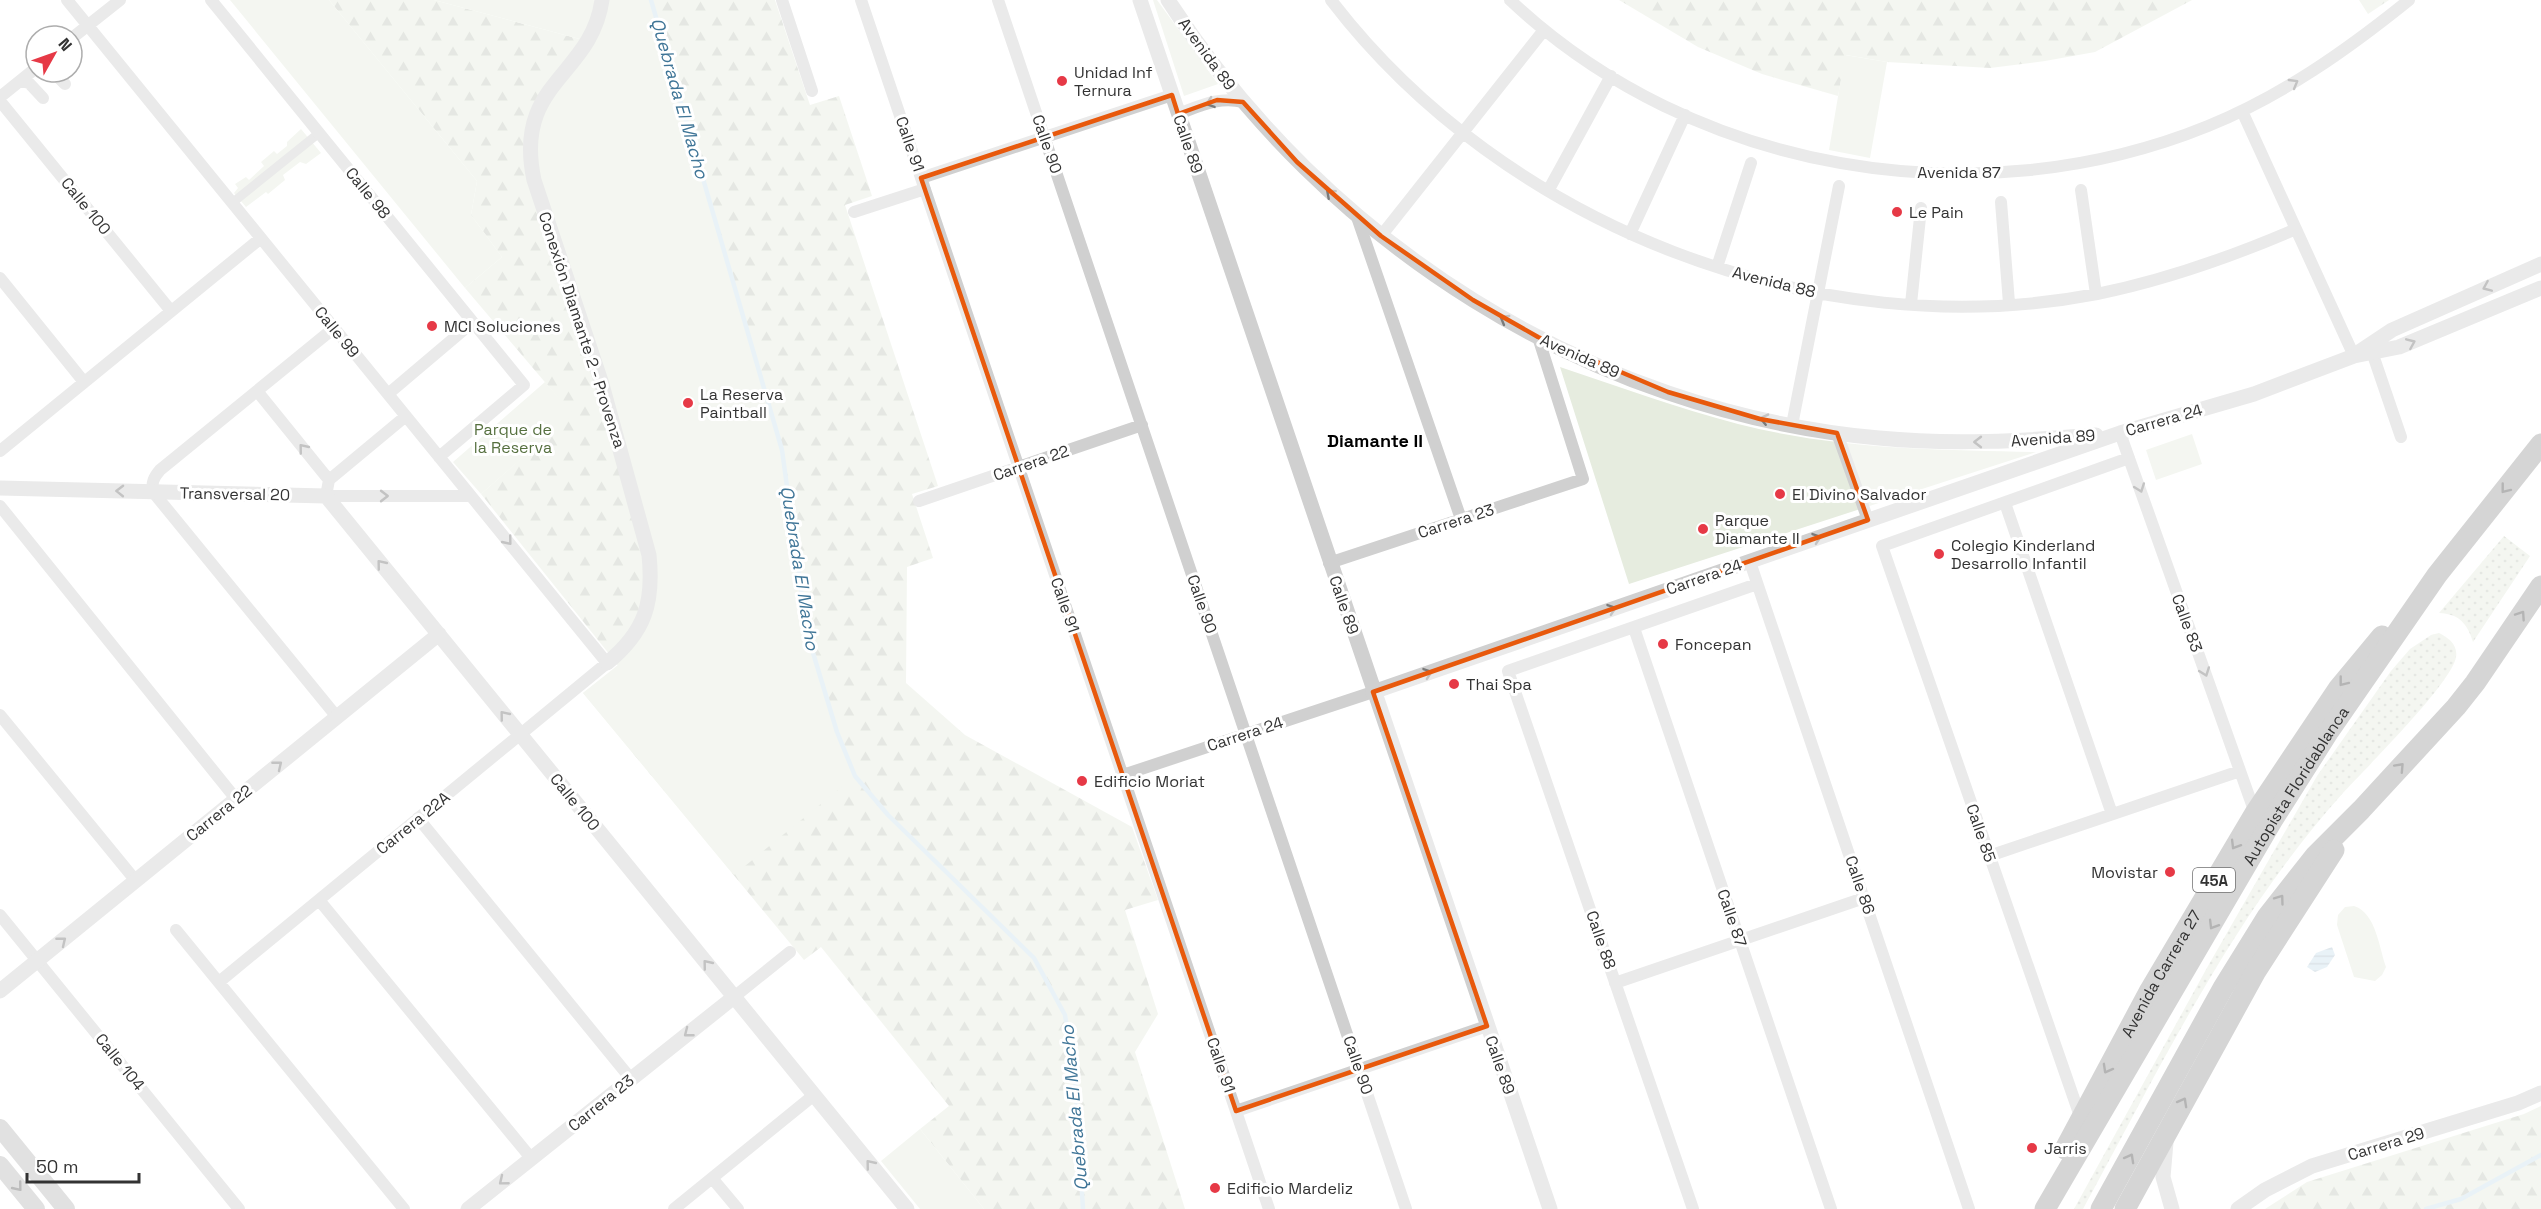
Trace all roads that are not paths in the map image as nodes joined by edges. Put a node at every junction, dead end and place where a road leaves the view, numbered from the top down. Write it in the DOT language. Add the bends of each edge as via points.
graph roads {
  1 [pos="67,0"];
  2 [pos="120,0"];
  3 [pos="211,0"];
  4 [pos="602,0"];
  5 [pos="782,0"];
  6 [pos="861,0"];
  7 [pos="998,0"];
  8 [pos="1140,0"];
  9 [pos="1168,0"];
  10 [pos="1331,0"];
  11 [pos="1510,0"];
  12 [pos="2409,0"];
  13 [pos="88,26"];
  14 [pos="84,29"];
  15 [pos="1544,30"];
  16 [pos="1611,76"];
  17 [pos="24,78"];
  18 [pos="20,81"];
  19 [pos="812,91"];
  20 [pos="1172,95"];
  21 [pos="43,98"];
  22 [pos="0,99"];
  23 [pos="1243,102"];
  24 [pos="2242,111"];
  25 [pos="1178,114"];
  26 [pos="1685,115"];
  27 [pos="1464,132"];
  28 [pos="320,133"];
  29 [pos="1044,137"];
  30 [pos="1752,163"];
  31 [pos="923,183"];
  32 [pos="1839,186"];
  33 [pos="2081,190"];
  34 [pos="1548,191"];
  35 [pos="2001,202"];
  36 [pos="232,203"];
  37 [pos="1921,208"];
  38 [pos="854,212"];
  39 [pos="1357,217"];
  40 [pos="2296,229"];
  41 [pos="1630,234"];
  42 [pos="1381,236"];
  43 [pos="261,238"];
  44 [pos="2541,264"];
  45 [pos="1717,267"];
  46 [pos="0,278"];
  47 [pos="2541,288"];
  48 [pos="1818,293"];
  49 [pos="2096,294"];
  50 [pos="2009,303"];
  51 [pos="1911,304"];
  52 [pos="171,311"];
  53 [pos="473,322"];
  54 [pos="334,328"];
  55 [pos="1538,337"];
  56 [pos="2372,352"];
  57 [pos="2354,356"];
  58 [pos="84,382"];
  59 [pos="257,391"];
  60 [pos="388,394"];
  61 [pos="406,416"];
  62 [pos="1142,425"];
  63 [pos="1792,425"];
  64 [pos="1837,433"];
  65 [pos="2120,433"];
  66 [pos="2401,437"];
  67 [pos="2037,440"];
  68 [pos="2541,444"];
  69 [pos="0,451"];
  70 [pos="439,457"];
  71 [pos="2129,458"];
  72 [pos="2043,460"];
  73 [pos="1019,467"];
  74 [pos="329,480"];
  75 [pos="0,488"];
  76 [pos="153,492"];
  77 [pos="326,496"];
  78 [pos="471,496"];
  79 [pos="919,501"];
  80 [pos="2005,503"];
  81 [pos="0,506"];
  82 [pos="1461,519"];
  83 [pos="1868,520"];
  84 [pos="1329,562"];
  85 [pos="1750,562"];
  86 [pos="2437,576"];
  87 [pos="1757,584"];
  88 [pos="2541,586"];
  89 [pos="1634,628"];
  90 [pos="439,634"];
  91 [pos="607,663"];
  92 [pos="1373,692"];
  93 [pos="0,715"];
  94 [pos="337,717"];
  95 [pos="1246,734"];
  96 [pos="520,735"];
  97 [pos="2240,771"];
  98 [pos="1123,775"];
  99 [pos="236,799"];
  100 [pos="2361,810"];
  101 [pos="2254,813"];
  102 [pos="2112,814"];
  103 [pos="418,818"];
  104 [pos="1989,855"];
  105 [pos="136,880"];
  106 [pos="1864,898"];
  107 [pos="319,900"];
  108 [pos="0,915"];
  109 [pos="176,930"];
  110 [pos="1740,940"];
  111 [pos="790,952"];
  112 [pos="37,961"];
  113 [pos="219,982"];
  114 [pos="1615,983"];
  115 [pos="0,991"];
  116 [pos="734,997"];
  117 [pos="1487,1026"];
  118 [pos="1359,1069"];
  119 [pos="632,1078"];
  120 [pos="2541,1093"];
  121 [pos="814,1095"];
  122 [pos="1236,1111"];
  123 [pos="2081,1119"];
  124 [pos="2169,1127"];
  125 [pos="0,1128"];
  126 [pos="531,1158"];
  127 [pos="0,1165"];
  128 [pos="712,1178"];
  129 [pos="36,1209"];
  130 [pos="66,1209"];
  131 [pos="239,1209"];
  132 [pos="405,1209"];
  133 [pos="468,1209"];
  134 [pos="674,1209"];
  135 [pos="738,1209"];
  136 [pos="907,1209"];
  137 [pos="1269,1209"];
  138 [pos="1406,1209"];
  139 [pos="1550,1209"];
  140 [pos="1693,1209"];
  141 [pos="1831,1209"];
  142 [pos="1969,1209"];
  143 [pos="2030,1209"];
  144 [pos="2045,1209"];
  145 [pos="2102,1209"];
  146 [pos="2125,1209"];
  147 [pos="2172,1209"];
  148 [pos="2238,1209"];
  1 -- 13 [label="street, Calle 99"];
  2 -- 13 [label="street"];
  3 -- 28 [label="street, Calle 98"];
  4 -- 91 [label="street, Conexión Diamante 2 - Provenza" via="587,41 543,97 532,128 530,162 601,381 650,555 648,609 632,640"];
  5 -- 19 [label="street"];
  6 -- 31 [label="street, Calle 91"];
  7 -- 29 [label="street, Calle 90"];
  8 -- 20 [label="street, Calle 89"];
  9 -- 23 [label="street, Avenida 89"];
  10 -- 27 [label="street, Avenida 88" via="1408,85"];
  11 -- 15 [label="street, Avenida 87"];
  24 -- 12 [label="street, Avenida 87, one-way" via="2319,68"];
  13 -- 14 [label="street"];
  13 -- 36 [label="street, Calle 99"];
  15 -- 16 [label="street, Avenida 87"];
  15 -- 27 [label="street"];
  16 -- 26 [label="street, Avenida 87"];
  16 -- 34 [label="street"];
  17 -- 18 [label="street"];
  18 -- 21 [label="street" via="29,83"];
  18 -- 22 [label="street"];
  20 -- 25 [label="street, Calle 89"];
  20 -- 29 [label="street"];
  22 -- 52 [label="street, Calle 100"];
  23 -- 25 [label="street, one-way" via="1217,100"];
  39 -- 23 [label="street, Avenida 89, one-way" via="1298,162"];
  24 -- 26 [label="street, Avenida 87" via="2174,138 2086,163 1964,174 1843,165 1758,144"];
  24 -- 40 [label="street"];
  25 -- 84 [label="street, Calle 89"];
  26 -- 41 [label="street"];
  27 -- 34 [label="street, Avenida 88"];
  27 -- 42 [label="street"];
  28 -- 36 [label="street"];
  28 -- 53 [label="street, Calle 98"];
  29 -- 31 [label="street"];
  29 -- 62 [label="street, Calle 90"];
  30 -- 45 [label="street"];
  31 -- 38 [label="street"];
  31 -- 73 [label="street, Calle 91"];
  32 -- 48 [label="street"];
  33 -- 49 [label="street"];
  34 -- 41 [label="street, Avenida 88"];
  35 -- 50 [label="street"];
  36 -- 43 [label="street, Calle 99"];
  37 -- 51 [label="street"];
  39 -- 42 [label="street, Avenida 89"];
  39 -- 82 [label="street"];
  40 -- 49 [label="street, Avenida 88" via="2202,267"];
  40 -- 57 [label="street"];
  41 -- 45 [label="street, Avenida 88"];
  55 -- 42 [label="street, Avenida 89, one-way" via="1441,280"];
  43 -- 52 [label="street"];
  43 -- 54 [label="street, Calle 99"];
  44 -- 57 [label="street, Carrera 24, one-way" via="2392,330"];
  45 -- 48 [label="street, Avenida 88"];
  46 -- 58 [label="street"];
  56 -- 47 [label="street, Carrera 24, one-way" via="2399,347"];
  48 -- 51 [label="street, Avenida 88"];
  48 -- 63 [label="street"];
  49 -- 50 [label="street, Avenida 88"];
  50 -- 51 [label="street, Avenida 88"];
  52 -- 58 [label="street"];
  53 -- 60 [label="street"];
  53 -- 70 [label="street, Calle 98" via="524,385"];
  54 -- 59 [label="street"];
  54 -- 60 [label="street, Calle 99"];
  63 -- 55 [label="street, Avenida 89, one-way" via="1668,392 1615,373"];
  55 -- 82 [label="street, Carrera 23" via="1584,479"];
  56 -- 57 [label="street, Carrera 24"];
  56 -- 66 [label="street"];
  57 -- 65 [label="street, Carrera 24" via="2254,394"];
  58 -- 69 [label="street"];
  74 -- 59 [label="street, one-way"];
  59 -- 76 [label="street" via="160,470 152,482"];
  60 -- 61 [label="street, Calle 99"];
  61 -- 70 [label="street, Calle 99"];
  61 -- 74 [label="street"];
  62 -- 73 [label="street, Carrera 22"];
  62 -- 95 [label="street, Calle 90"];
  63 -- 64 [label="street, Avenida 89"];
  67 -- 64 [label="street, Avenida 89, one-way" via="1947,442"];
  64 -- 83 [label="street"];
  65 -- 67 [label="street, Avenida 89"];
  65 -- 71 [label="street, Calle 83"];
  65 -- 72 [label="street, Carrera 24"];
  67 -- 72 [label="street" via="2046,448"];
  68 -- 86 [label="highway, Autopista Floridablanca / 45A, one-way"];
  70 -- 78 [label="street, Calle 99"];
  71 -- 80 [label="street"];
  71 -- 97 [label="street, Calle 83, one-way"];
  72 -- 83 [label="street, Carrera 24"];
  73 -- 79 [label="street, Carrera 22"];
  73 -- 98 [label="street, Calle 91"];
  74 -- 77 [label="street"];
  76 -- 75 [label="street, Transversal 20, one-way"];
  76 -- 77 [label="street, Transversal 20"];
  76 -- 94 [label="street"];
  77 -- 78 [label="street, Transversal 20, one-way"];
  90 -- 77 [label="street, Calle 100, one-way"];
  78 -- 91 [label="street, Calle 99, one-way"];
  80 -- 102 [label="street"];
  80 -- 104 [label="street, Calle 85" via="1882,546"];
  81 -- 99 [label="street"];
  82 -- 84 [label="street, Carrera 23"];
  85 -- 83 [label="street, Carrera 24, one-way"];
  84 -- 92 [label="street, Calle 89"];
  85 -- 87 [label="street, Calle 86"];
  92 -- 85 [label="street, Carrera 24, one-way"];
  86 -- 101 [label="highway, Avenida Carrera 27 / 45A, one-way" via="2338,689"];
  86 -- 144 [label="highway, Autopista Floridablanca / 45A, one-way" via="2335,722 2272,821"];
  87 -- 89 [label="street"];
  87 -- 106 [label="street, Calle 86"];
  100 -- 88 [label="highway, one-way" via="2466,694"];
  89 -- 110 [label="street, Calle 87"];
  89 -- 114 [label="street, Calle 88" via="1508,672"];
  90 -- 94 [label="street, Carrera 22"];
  96 -- 90 [label="street, Calle 100, one-way"];
  91 -- 96 [label="street, Carrera 22A"];
  92 -- 95 [label="street, Carrera 24"];
  92 -- 117 [label="street, Calle 89"];
  93 -- 105 [label="street"];
  99 -- 94 [label="street, Carrera 22, one-way"];
  95 -- 98 [label="street, Carrera 24"];
  95 -- 118 [label="street, Calle 90"];
  96 -- 103 [label="street, Carrera 22A"];
  116 -- 96 [label="street, Calle 100, one-way"];
  97 -- 101 [label="street, Calle 83"];
  97 -- 102 [label="street"];
  98 -- 122 [label="street, Calle 91"];
  99 -- 105 [label="street, Carrera 22"];
  124 -- 100 [label="highway, one-way" via="2274,940"];
  145 -- 100 [label="highway, one-way" via="2217,998 2267,917 2303,868"];
  101 -- 123 [label="highway, Avenida Carrera 27 / 45A, one-way" via="2165,963"];
  102 -- 104 [label="street"];
  103 -- 107 [label="street, Carrera 22A"];
  103 -- 119 [label="street"];
  104 -- 123 [label="street, Calle 85"];
  112 -- 105 [label="street, Carrera 22, one-way"];
  106 -- 110 [label="street"];
  106 -- 142 [label="street, Calle 86"];
  107 -- 113 [label="street, Carrera 22A"];
  107 -- 126 [label="street"];
  108 -- 112 [label="street, Calle 104"];
  109 -- 113 [label="street"];
  110 -- 114 [label="street"];
  110 -- 141 [label="street, Calle 87"];
  111 -- 116 [label="street"];
  112 -- 115 [label="street, Carrera 22"];
  112 -- 131 [label="street, Calle 104"];
  113 -- 132 [label="street"];
  114 -- 140 [label="street, Calle 88"];
  116 -- 119 [label="street, Carrera 23, one-way"];
  116 -- 121 [label="street, Calle 100"];
  117 -- 118 [label="street"];
  117 -- 139 [label="street, Calle 89"];
  118 -- 122 [label="street"];
  118 -- 138 [label="street, Calle 90"];
  119 -- 126 [label="street, Carrera 23"];
  120 -- 148 [label="street, Carrera 29" via="2312,1166"];
  121 -- 128 [label="street"];
  136 -- 121 [label="street, Calle 100, one-way"];
  122 -- 137 [label="street, Calle 91"];
  123 -- 143 [label="highway, Avenida Carrera 27 / 45A"];
  124 -- 146 [label="highway"];
  124 -- 147 [label="street" via="2163,1170"];
  125 -- 130 [label="main road"];
  126 -- 133 [label="street, Carrera 23, one-way"];
  127 -- 129 [label="main road, one-way"];
  128 -- 134 [label="street"];
  128 -- 135 [label="street"];
}
